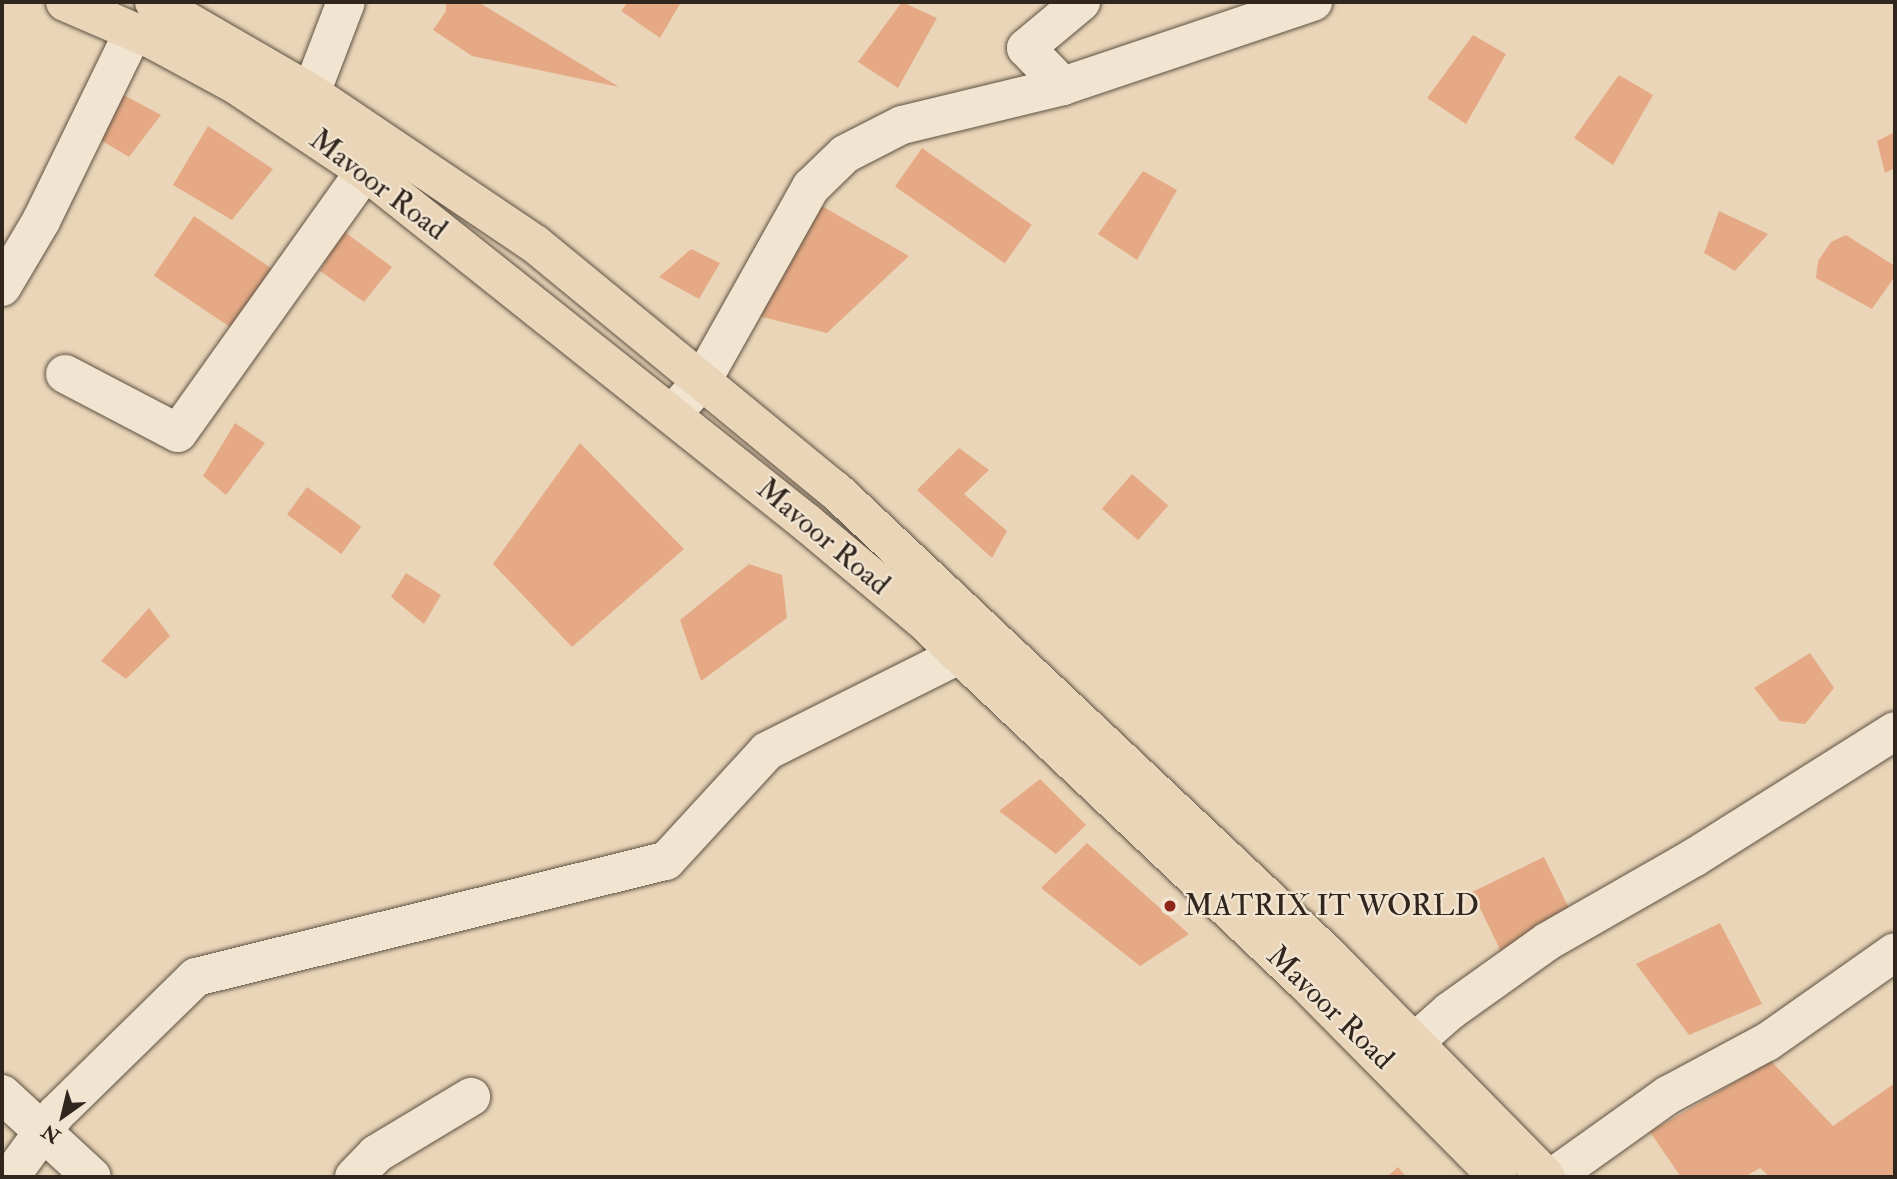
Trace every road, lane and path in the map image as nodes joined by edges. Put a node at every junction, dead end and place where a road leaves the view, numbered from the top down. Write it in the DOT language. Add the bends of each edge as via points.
graph roads {
  1 [pos="65,2"];
  2 [pos="345,2"];
  3 [pos="1081,2"];
  4 [pos="1313,2"];
  5 [pos="143,17"];
  6 [pos="1063,86"];
  7 [pos="311,93"];
  8 [pos="365,171"];
  9 [pos="2,287"];
  10 [pos="65,374"];
  11 [pos="702,381"];
  12 [pos="673,413"];
  13 [pos="959,655"];
  14 [pos="1895,731"];
  15 [pos="1895,952"];
  16 [pos="1402,1053"];
  17 [pos="2,1094"];
  18 [pos="471,1097"];
  19 [pos="42,1133"];
  20 [pos="10,1177"];
  21 [pos="92,1177"];
  22 [pos="354,1177"];
  23 [pos="1498,1177"];
  24 [pos="1546,1177"];
  25 [pos="1553,1177"];
  1 -- 5 [label="main road, Mavoor Road"];
  2 -- 7 [label="street"];
  3 -- 6 [label="street" via="1026,48"];
  4 -- 6 [label="street"];
  5 -- 7 [label="main road, Mavoor Road"];
  5 -- 8 [label="main road, Mavoor Road"];
  5 -- 9 [label="street" via="41,221"];
  6 -- 11 [label="street" via="902,125 845,154 811,187"];
  7 -- 11 [label="main road, Mavoor Road" via="536,244"];
  8 -- 10 [label="street" via="178,433"];
  8 -- 12 [label="main road, Mavoor Road"];
  11 -- 12 [label="street"];
  11 -- 16 [label="main road, Mavoor Road" via="835,490"];
  12 -- 13 [label="main road, Mavoor Road"];
  13 -- 16 [label="main road, Mavoor Road"];
  13 -- 19 [label="street" via="767,751 666,861 196,977"];
  14 -- 16 [label="street" via="1695,857 1548,941"];
  15 -- 25 [label="street" via="1767,1042 1668,1095"];
  16 -- 23 [label="main road, Mavoor Road"];
  16 -- 24 [label="main road, Mavoor Road"];
  17 -- 19 [label="street"];
  18 -- 22 [label="street" via="376,1154"];
  19 -- 20 [label="street"];
  19 -- 21 [label="street"];
}
